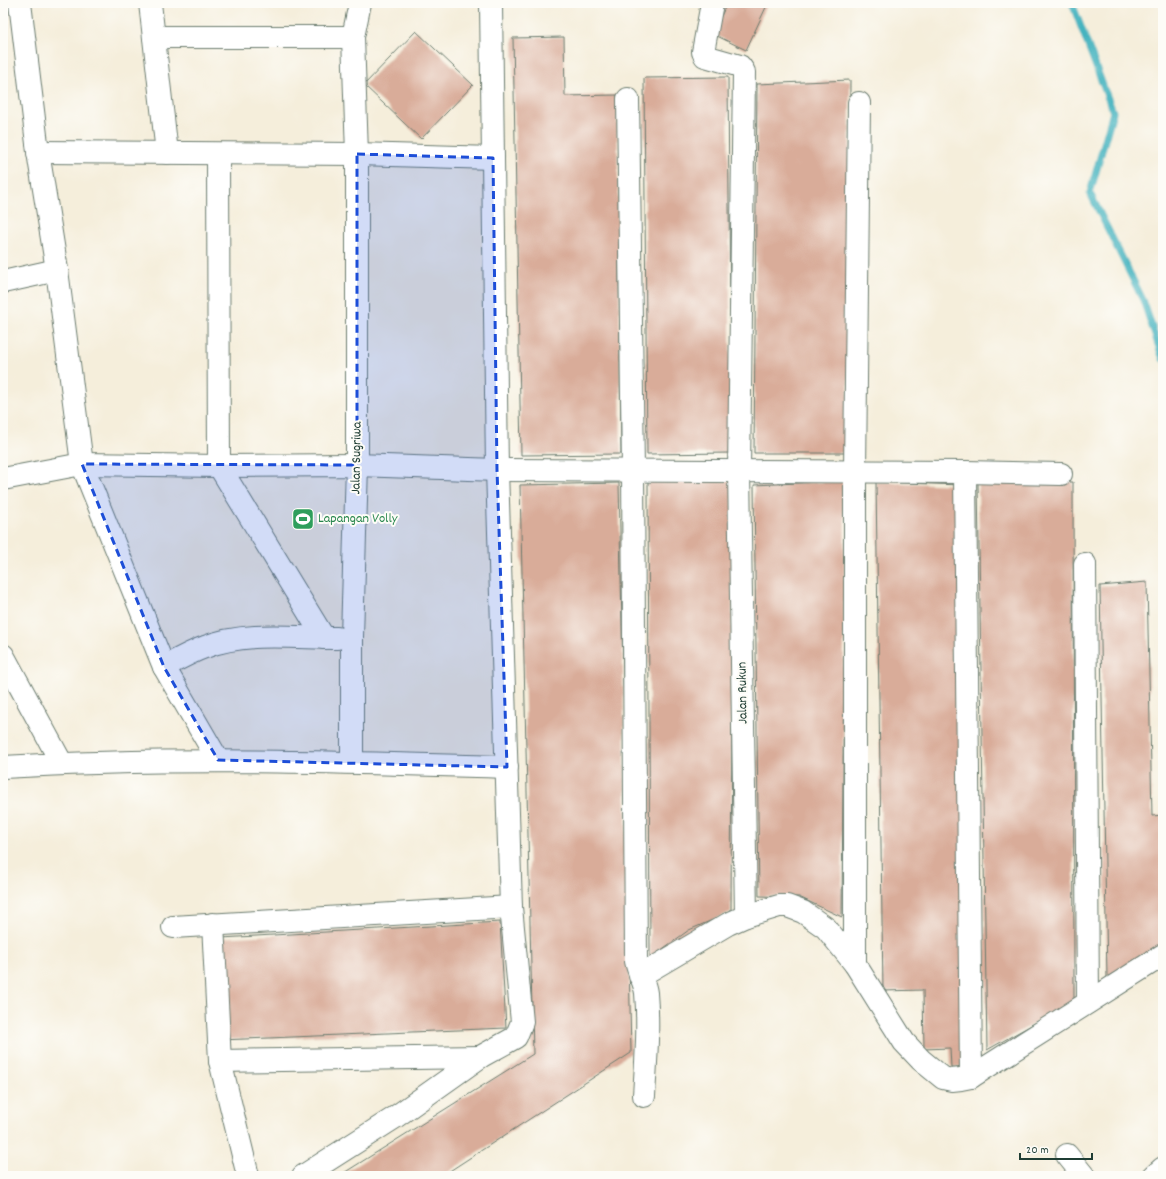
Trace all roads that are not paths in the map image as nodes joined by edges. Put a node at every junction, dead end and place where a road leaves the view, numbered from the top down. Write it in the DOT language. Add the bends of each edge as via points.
graph roads {
  1 [pos="20,3"];
  2 [pos="150,3"];
  3 [pos="360,3"];
  4 [pos="491,3"];
  5 [pos="712,3"];
  6 [pos="154,37"];
  7 [pos="353,37"];
  8 [pos="628,99"];
  9 [pos="858,103"];
  10 [pos="38,152"];
  11 [pos="167,153"];
  12 [pos="218,154"];
  13 [pos="357,154"];
  14 [pos="493,158"];
  15 [pos="57,270"];
  16 [pos="3,282"];
  17 [pos="82,464"];
  18 [pos="357,465"];
  19 [pos="219,466"];
  20 [pos="497,470"];
  21 [pos="633,470"];
  22 [pos="740,471"];
  23 [pos="855,472"];
  24 [pos="965,472"];
  25 [pos="1062,474"];
  26 [pos="3,479"];
  27 [pos="1085,564"];
  28 [pos="352,637"];
  29 [pos="324,638"];
  30 [pos="3,655"];
  31 [pos="164,667"];
  32 [pos="218,760"];
  33 [pos="352,762"];
  34 [pos="62,764"];
  35 [pos="507,767"];
  36 [pos="3,768"];
  37 [pos="511,907"];
  38 [pos="746,916"];
  39 [pos="213,924"];
  40 [pos="173,927"];
  41 [pos="1163,955"];
  42 [pos="855,964"];
  43 [pos="640,976"];
  44 [pos="1088,1002"];
  45 [pos="480,1057"];
  46 [pos="220,1061"];
  47 [pos="971,1076"];
  48 [pos="644,1096"];
  49 [pos="1067,1155"];
  50 [pos="1163,1168"];
  51 [pos="248,1176"];
  52 [pos="302,1176"];
  53 [pos="1084,1176"];
  54 [pos="1154,1176"];
  1 -- 10 [label="street"];
  2 -- 6 [label="street"];
  3 -- 7 [label="street, Jalan Sugriwa"];
  4 -- 14 [label="street"];
  5 -- 22 [label="street, Jalan Rukun" via="703,52 705,56 740,66 744,72"];
  6 -- 7 [label="street"];
  6 -- 11 [label="street"];
  7 -- 13 [label="street, Jalan Sugriwa"];
  8 -- 21 [label="street"];
  9 -- 23 [label="street"];
  10 -- 11 [label="street"];
  10 -- 15 [label="street"];
  11 -- 12 [label="street"];
  12 -- 13 [label="street"];
  12 -- 19 [label="street"];
  13 -- 14 [label="street"];
  13 -- 18 [label="street, Jalan Sugriwa"];
  14 -- 20 [label="street"];
  15 -- 16 [label="street"];
  15 -- 17 [label="street"];
  17 -- 19 [label="street"];
  17 -- 26 [label="street"];
  17 -- 31 [label="street"];
  18 -- 19 [label="street"];
  18 -- 20 [label="street"];
  18 -- 28 [label="street, Jalan Sugriwa"];
  19 -- 29 [label="street"];
  20 -- 21 [label="street"];
  20 -- 35 [label="street"];
  21 -- 22 [label="street"];
  21 -- 43 [label="street" via="636,961"];
  22 -- 23 [label="street"];
  22 -- 38 [label="street, Jalan Rukun"];
  23 -- 24 [label="street"];
  23 -- 42 [label="street"];
  24 -- 25 [label="street"];
  24 -- 47 [label="street"];
  27 -- 44 [label="street"];
  28 -- 29 [label="street"];
  28 -- 33 [label="street, Jalan Sugriwa"];
  29 -- 31 [label="street" via="254,637 229,640 206,647"];
  30 -- 34 [label="street"];
  31 -- 32 [label="street"];
  32 -- 33 [label="street"];
  32 -- 34 [label="street"];
  33 -- 35 [label="street"];
  34 -- 36 [label="street"];
  35 -- 37 [label="street"];
  37 -- 39 [label="street"];
  37 -- 45 [label="street" via="522,1022 516,1037"];
  38 -- 42 [label="street" via="779,906 803,912 826,928"];
  38 -- 43 [label="street"];
  39 -- 40 [label="street"];
  39 -- 46 [label="street"];
  41 -- 44 [label="street"];
  42 -- 47 [label="street" via="904,1042 921,1060 943,1078 961,1080"];
  43 -- 48 [label="street" via="646,991"];
  44 -- 47 [label="street"];
  45 -- 46 [label="street"];
  45 -- 52 [label="street" via="394,1118"];
  46 -- 51 [label="street"];
  49 -- 53 [label="street"];
  50 -- 54 [label="street"];
}
